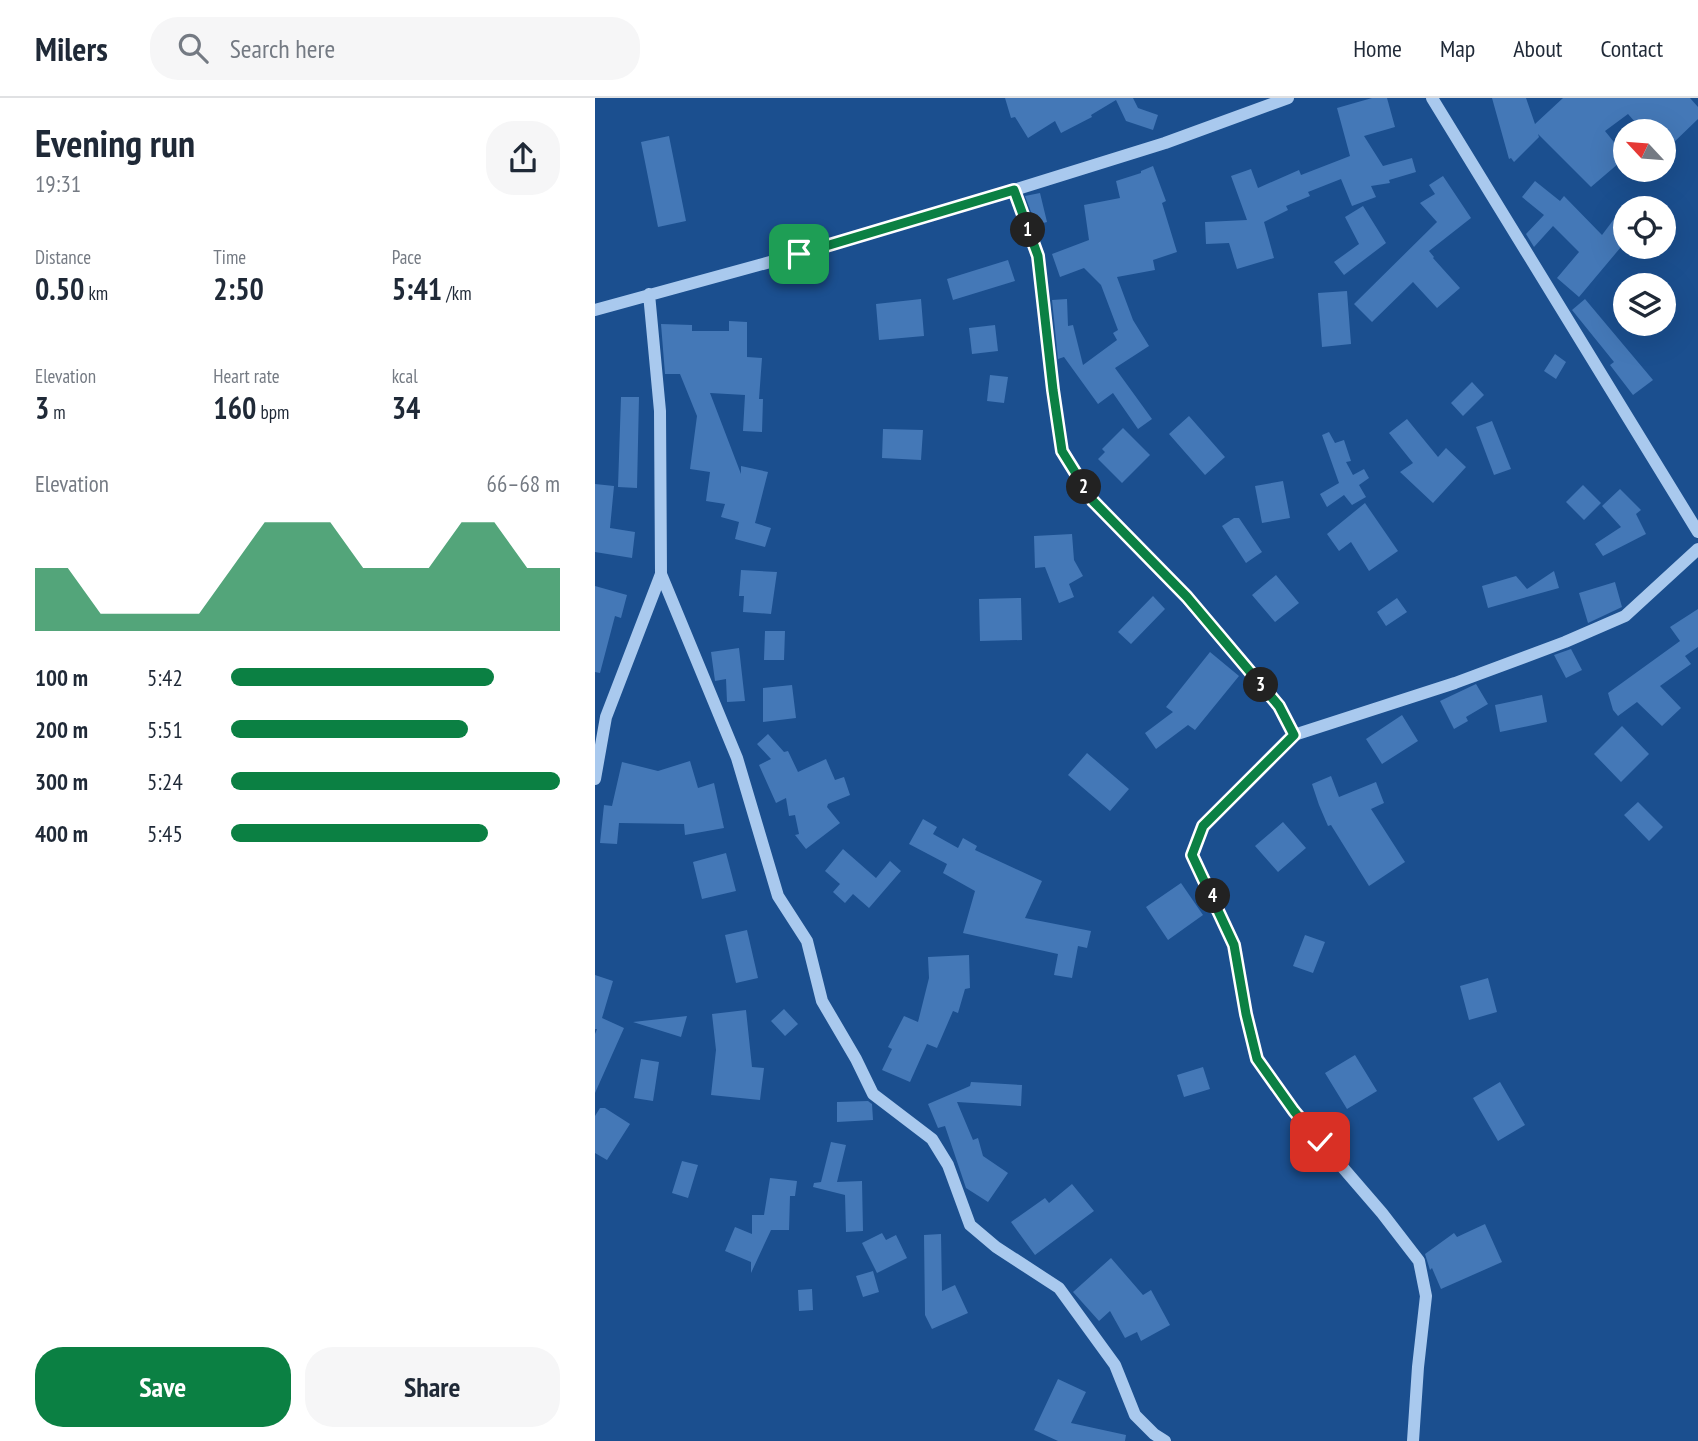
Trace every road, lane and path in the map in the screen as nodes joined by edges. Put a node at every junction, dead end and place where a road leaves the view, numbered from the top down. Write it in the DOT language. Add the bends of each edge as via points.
graph roads {
  1 [pos="1288,98"];
  2 [pos="1431,98"];
  3 [pos="1014,190"];
  4 [pos="649,294"];
  5 [pos="595,310"];
  6 [pos="1698,532"];
  7 [pos="1698,549"];
  8 [pos="661,573"];
  9 [pos="1294,735"];
  10 [pos="595,779"];
  11 [pos="1165,1441"];
  12 [pos="1413,1441"];
  1 -- 3 [label="street"];
  2 -- 6 [label="street"];
  3 -- 4 [label="street"];
  3 -- 9 [label="street" via="1038,256 1062,451 1093,501 1187,597 1279,706"];
  4 -- 5 [label="street"];
  4 -- 8 [label="street" via="660,411"];
  7 -- 9 [label="street" via="1625,616 1455,683"];
  8 -- 10 [label="street" via="606,717"];
  8 -- 11 [label="street" via="737,758 778,896 807,942 822,1001 873,1094 932,1139 948,1166 970,1225 1059,1288 1115,1365 1135,1415"];
  9 -- 12 [label="street" via="1203,826 1192,855 1234,945 1257,1059 1294,1111 1419,1261 1426,1296"];
}
